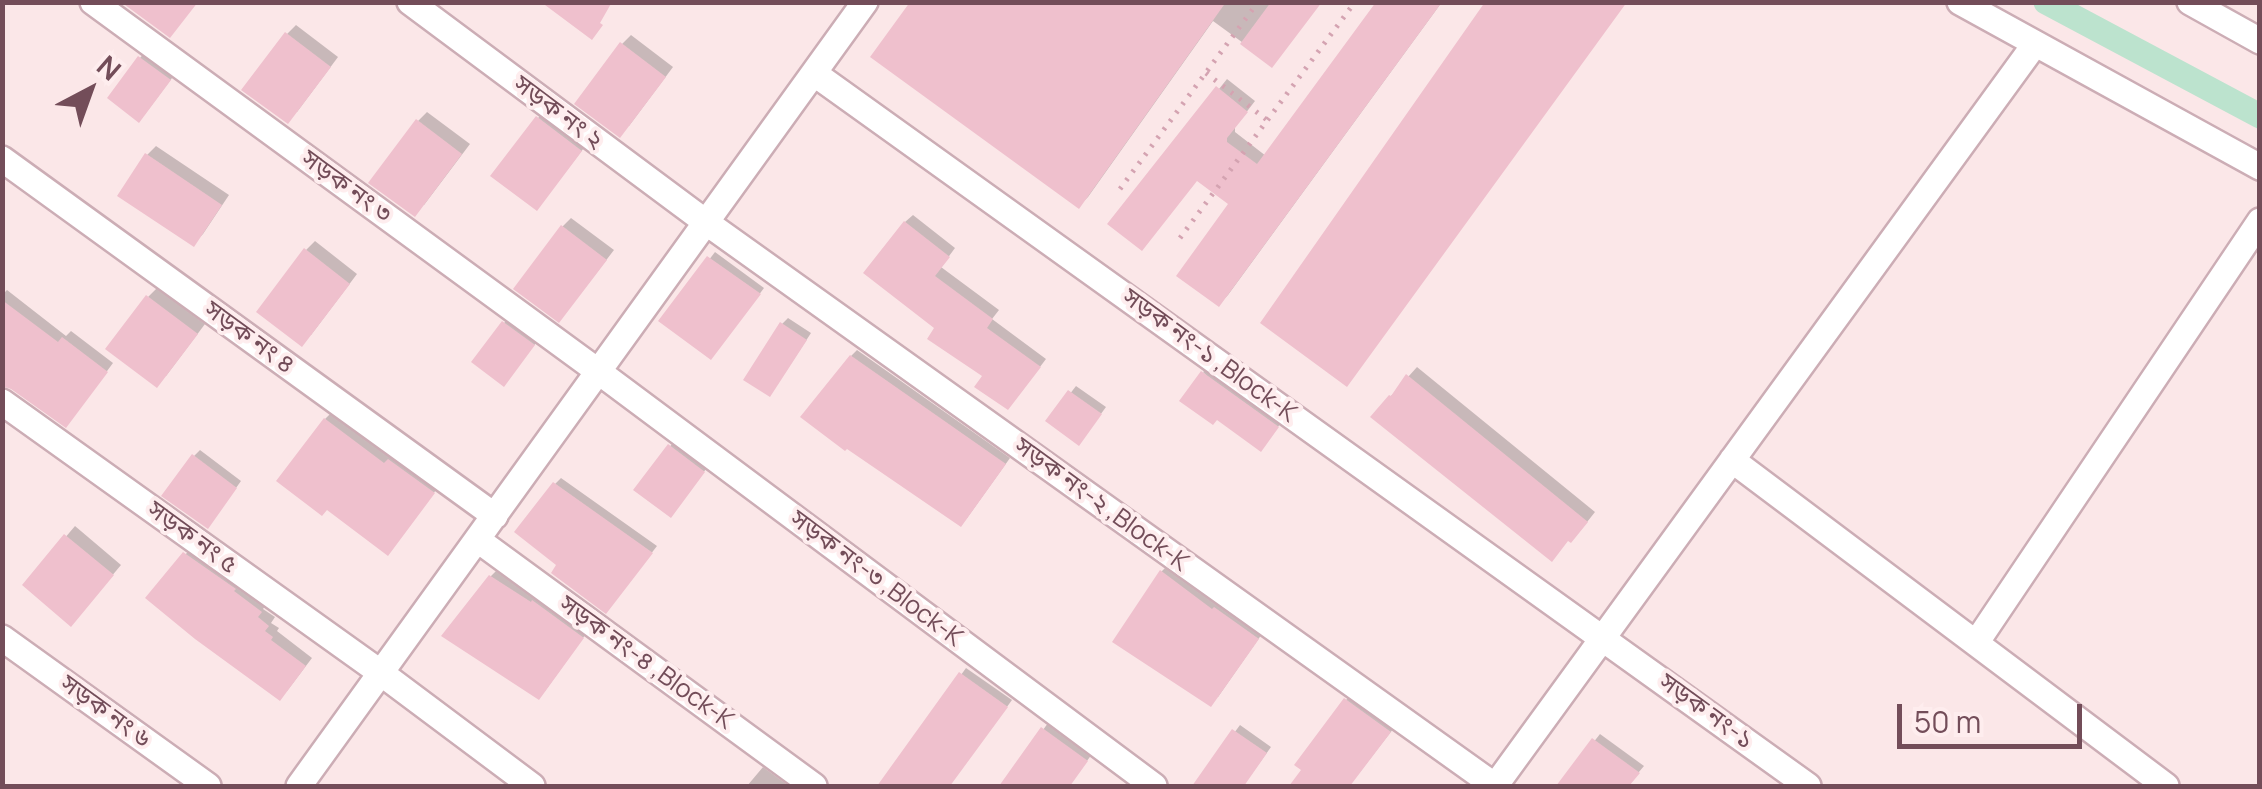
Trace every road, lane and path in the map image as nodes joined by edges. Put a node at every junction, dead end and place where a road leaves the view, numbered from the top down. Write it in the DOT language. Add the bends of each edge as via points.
graph roads {
  1 [pos="93,2"];
  2 [pos="410,2"];
  3 [pos="865,2"];
  4 [pos="1258,2"];
  5 [pos="1355,2"];
  6 [pos="1960,2"];
  7 [pos="2190,2"];
  8 [pos="2260,41"];
  9 [pos="2035,44"];
  10 [pos="1206,73"];
  11 [pos="814,74"];
  12 [pos="1268,120"];
  13 [pos="2,159"];
  14 [pos="2260,167"];
  15 [pos="1120,188"];
  16 [pos="2260,221"];
  17 [pos="706,223"];
  18 [pos="1180,238"];
  19 [pos="599,372"];
  20 [pos="2,402"];
  21 [pos="1732,460"];
  22 [pos="495,516"];
  23 [pos="478,540"];
  24 [pos="2,638"];
  25 [pos="1603,638"];
  26 [pos="1976,644"];
  27 [pos="381,674"];
  28 [pos="208,786"];
  29 [pos="299,786"];
  30 [pos="532,786"];
  31 [pos="814,786"];
  32 [pos="1154,786"];
  33 [pos="1495,786"];
  34 [pos="1808,786"];
  35 [pos="2166,786"];
  1 -- 19 [label="street, সড়ক নং ৩"];
  2 -- 17 [label="street, সড়ক নং ২"];
  3 -- 11 [label="street"];
  4 -- 10 [label="path"];
  5 -- 12 [label="path"];
  6 -- 9 [label="street"];
  7 -- 8 [label="street"];
  9 -- 14 [label="street"];
  9 -- 21 [label="street"];
  10 -- 12 [label="path"];
  10 -- 15 [label="path"];
  11 -- 17 [label="street"];
  11 -- 25 [label="street, সড়ক নং-১ ,Block-K"];
  12 -- 18 [label="path"];
  13 -- 22 [label="street, সড়ক নং ৪"];
  16 -- 26 [label="street"];
  17 -- 19 [label="street"];
  17 -- 33 [label="street, সড়ক নং-২ ,Block-K"];
  19 -- 22 [label="street"];
  19 -- 32 [label="street, সড়ক নং-৩ ,Block-K"];
  20 -- 27 [label="street, সড়ক নং ৫"];
  21 -- 25 [label="street"];
  21 -- 26 [label="street"];
  22 -- 23 [label="street"];
  23 -- 27 [label="street"];
  23 -- 31 [label="street, সড়ক নং-৪ ,Block-K"];
  24 -- 28 [label="street, সড়ক নং ৬"];
  25 -- 33 [label="street"];
  25 -- 34 [label="street, সড়ক নং-১"];
  26 -- 35 [label="street"];
  27 -- 29 [label="street"];
  27 -- 30 [label="street, সড়ক নং ৫"];
}
